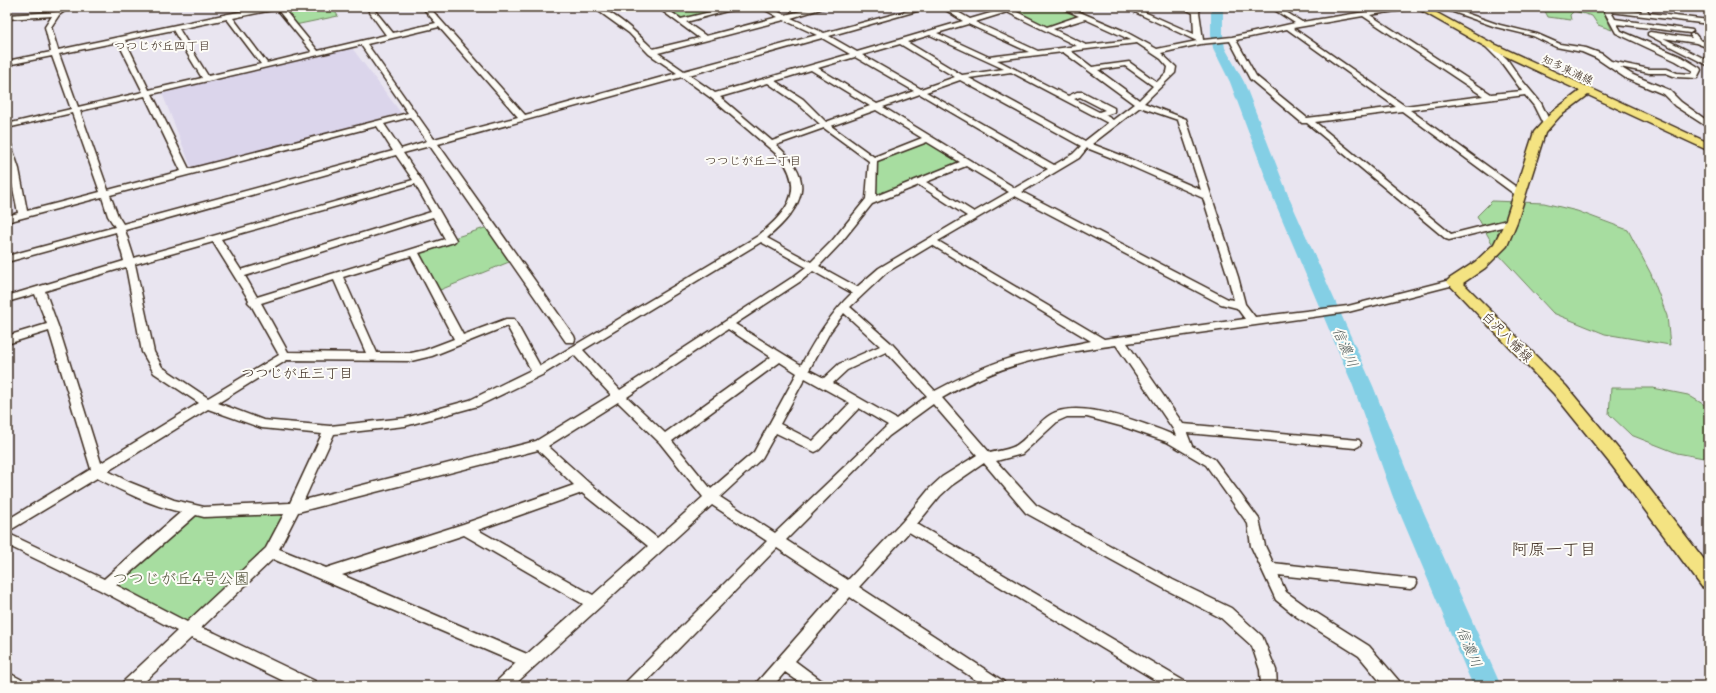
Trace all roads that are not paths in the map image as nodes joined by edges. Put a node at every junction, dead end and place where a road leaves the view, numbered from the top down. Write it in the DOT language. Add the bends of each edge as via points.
graph roads {
  1 [pos="67,7"];
  2 [pos="275,7"];
  3 [pos="279,7"];
  4 [pos="369,7"];
  5 [pos="425,7"];
  6 [pos="596,7"];
  7 [pos="660,7"];
  8 [pos="739,7"];
  9 [pos="763,7"];
  10 [pos="824,7"];
  11 [pos="914,7"];
  12 [pos="928,7"];
  13 [pos="944,7"];
  14 [pos="1018,7"];
  15 [pos="1062,7"];
  16 [pos="1126,7"];
  17 [pos="1184,7"];
  18 [pos="1273,7"];
  19 [pos="1369,7"];
  20 [pos="1409,7"];
  21 [pos="1419,7"];
  22 [pos="1442,7"];
  23 [pos="1643,7"];
  24 [pos="1702,7"];
  25 [pos="1709,8"];
  26 [pos="1197,9"];
  27 [pos="1007,10"];
  28 [pos="1380,12"];
  29 [pos="57,14"];
  30 [pos="1364,14"];
  31 [pos="1647,15"];
  32 [pos="228,16"];
  33 [pos="7,17"];
  34 [pos="784,17"];
  35 [pos="1084,17"];
  36 [pos="1682,18"];
  37 [pos="968,21"];
  38 [pos="1612,21"];
  39 [pos="681,22"];
  40 [pos="1709,22"];
  41 [pos="441,24"];
  42 [pos="1301,24"];
  43 [pos="1288,27"];
  44 [pos="175,28"];
  45 [pos="1047,29"];
  46 [pos="1690,31"];
  47 [pos="932,33"];
  48 [pos="821,35"];
  49 [pos="391,36"];
  50 [pos="704,38"];
  51 [pos="1232,39"];
  52 [pos="121,40"];
  53 [pos="1698,40"];
  54 [pos="1140,41"];
  55 [pos="1202,41"];
  56 [pos="362,42"];
  57 [pos="902,42"];
  58 [pos="1488,44"];
  59 [pos="1709,46"];
  60 [pos="1086,48"];
  61 [pos="1065,50"];
  62 [pos="652,52"];
  63 [pos="1155,52"];
  64 [pos="55,53"];
  65 [pos="316,53"];
  66 [pos="1037,53"];
  67 [pos="856,55"];
  68 [pos="988,59"];
  69 [pos="1611,63"];
  70 [pos="7,64"];
  71 [pos="1709,64"];
  72 [pos="265,65"];
  73 [pos="813,68"];
  74 [pos="1091,69"];
  75 [pos="1012,70"];
  76 [pos="681,72"];
  77 [pos="961,77"];
  78 [pos="206,79"];
  79 [pos="770,80"];
  80 [pos="1158,86"];
  81 [pos="1587,91"];
  82 [pos="921,92"];
  83 [pos="1528,92"];
  84 [pos="147,93"];
  85 [pos="714,96"];
  86 [pos="1490,97"];
  87 [pos="1068,99"];
  88 [pos="1139,104"];
  89 [pos="876,108"];
  90 [pos="1403,108"];
  91 [pos="76,110"];
  92 [pos="412,114"];
  93 [pos="1099,114"];
  94 [pos="522,116"];
  95 [pos="1309,121"];
  96 [pos="379,123"];
  97 [pos="1113,123"];
  98 [pos="1548,124"];
  99 [pos="825,125"];
  100 [pos="7,126"];
  101 [pos="1709,126"];
  102 [pos="927,139"];
  103 [pos="431,141"];
  104 [pos="771,144"];
  105 [pos="7,145"];
  106 [pos="1086,145"];
  107 [pos="1709,147"];
  108 [pos="397,150"];
  109 [pos="8,156"];
  110 [pos="872,160"];
  111 [pos="965,162"];
  112 [pos="1055,169"];
  113 [pos="186,173"];
  114 [pos="418,181"];
  115 [pos="920,182"];
  116 [pos="1014,192"];
  117 [pos="106,194"];
  118 [pos="1520,194"];
  119 [pos="1206,196"];
  120 [pos="869,202"];
  121 [pos="436,213"];
  122 [pos="23,215"];
  123 [pos="973,216"];
  124 [pos="7,219"];
  125 [pos="1511,222"];
  126 [pos="118,226"];
  127 [pos="215,238"];
  128 [pos="761,238"];
  129 [pos="931,241"];
  130 [pos="413,251"];
  131 [pos="7,253"];
  132 [pos="7,259"];
  133 [pos="130,263"];
  134 [pos="813,267"];
  135 [pos="240,274"];
  136 [pos="337,275"];
  137 [pos="1454,282"];
  138 [pos="39,290"];
  139 [pos="858,292"];
  140 [pos="7,299"];
  141 [pos="253,302"];
  142 [pos="1240,306"];
  143 [pos="844,307"];
  144 [pos="1252,321"];
  145 [pos="727,324"];
  146 [pos="53,326"];
  147 [pos="7,340"];
  148 [pos="1119,340"];
  149 [pos="461,341"];
  150 [pos="1102,343"];
  151 [pos="573,344"];
  152 [pos="888,347"];
  153 [pos="285,356"];
  154 [pos="373,357"];
  155 [pos="780,357"];
  156 [pos="802,371"];
  157 [pos="538,372"];
  158 [pos="825,384"];
  159 [pos="619,396"];
  160 [pos="934,397"];
  161 [pos="858,402"];
  162 [pos="208,404"];
  163 [pos="896,424"];
  164 [pos="773,426"];
  165 [pos="1179,428"];
  166 [pos="330,430"];
  167 [pos="664,440"];
  168 [pos="1355,443"];
  169 [pos="540,445"];
  170 [pos="1187,448"];
  171 [pos="987,458"];
  172 [pos="98,472"];
  173 [pos="584,487"];
  174 [pos="710,497"];
  175 [pos="294,508"];
  176 [pos="193,510"];
  177 [pos="908,525"];
  178 [pos="7,527"];
  179 [pos="465,529"];
  180 [pos="7,539"];
  181 [pos="776,540"];
  182 [pos="658,546"];
  183 [pos="271,552"];
  184 [pos="1268,568"];
  185 [pos="326,574"];
  186 [pos="1709,581"];
  187 [pos="1410,583"];
  188 [pos="105,586"];
  189 [pos="849,588"];
  190 [pos="594,603"];
  191 [pos="188,630"];
  192 [pos="530,662"];
  193 [pos="784,662"];
  194 [pos="7,679"];
  195 [pos="19,686"];
  196 [pos="128,686"];
  197 [pos="310,686"];
  198 [pos="502,686"];
  199 [pos="632,686"];
  200 [pos="763,686"];
  201 [pos="817,686"];
  202 [pos="998,686"];
  203 [pos="1179,686"];
  204 [pos="1269,686"];
  205 [pos="1394,686"];
  1 -- 29 [label="street"];
  2 -- 32 [label="street"];
  3 -- 65 [label="street"];
  4 -- 49 [label="street"];
  5 -- 41 [label="street"];
  6 -- 62 [label="street" via="631,32"];
  7 -- 39 [label="street"];
  8 -- 39 [label="street"];
  9 -- 34 [label="street"];
  10 -- 34 [label="street"];
  11 -- 48 [label="street"];
  12 -- 48 [label="street"];
  13 -- 37 [label="street"];
  14 -- 27 [label="street"];
  15 -- 35 [label="street"];
  16 -- 55 [label="street"];
  17 -- 26 [label="street"];
  18 -- 42 [label="street"];
  19 -- 28 [label="street"];
  20 -- 28 [label="street"];
  21 -- 58 [label="main road, 知多東浦線"];
  22 -- 69 [label="street" via="1498,26 1535,35 1558,46 1590,52"];
  23 -- 31 [label="street"];
  24 -- 25 [label="street"];
  26 -- 55 [label="street"];
  27 -- 37 [label="street"];
  27 -- 45 [label="street"];
  28 -- 30 [label="street"];
  29 -- 33 [label="street"];
  29 -- 64 [label="street" via="48,27"];
  30 -- 42 [label="street"];
  30 -- 86 [label="street"];
  31 -- 36 [label="street"];
  31 -- 38 [label="street" via="1606,9"];
  32 -- 44 [label="street"];
  32 -- 72 [label="street"];
  34 -- 48 [label="street"];
  34 -- 50 [label="street"];
  35 -- 45 [label="street"];
  35 -- 54 [label="street"];
  36 -- 40 [label="street"];
  36 -- 46 [label="street"];
  37 -- 47 [label="street"];
  37 -- 66 [label="street"];
  38 -- 46 [label="street"];
  38 -- 69 [label="street" via="1618,32 1679,59 1697,70 1694,76 1676,75 1667,71 1649,71"];
  39 -- 50 [label="street"];
  41 -- 49 [label="street"];
  41 -- 94 [label="street"];
  42 -- 43 [label="street"];
  43 -- 51 [label="street"];
  43 -- 90 [label="street"];
  44 -- 52 [label="street"];
  44 -- 78 [label="street"];
  45 -- 60 [label="street"];
  46 -- 53 [label="street"];
  47 -- 57 [label="street"];
  47 -- 68 [label="street"];
  48 -- 67 [label="street"];
  48 -- 76 [label="street"];
  49 -- 56 [label="street"];
  50 -- 62 [label="street"];
  51 -- 55 [label="street"];
  51 -- 95 [label="street" via="1253,77"];
  52 -- 64 [label="street"];
  52 -- 84 [label="street"];
  53 -- 59 [label="street"];
  53 -- 71 [label="street" via="1650,34"];
  54 -- 60 [label="street"];
  54 -- 63 [label="street"];
  55 -- 63 [label="street"];
  56 -- 65 [label="street"];
  56 -- 92 [label="street"];
  57 -- 67 [label="street"];
  57 -- 77 [label="street"];
  58 -- 81 [label="main road, 知多東浦線"];
  58 -- 83 [label="street"];
  60 -- 61 [label="street"];
  61 -- 66 [label="street"];
  61 -- 74 [label="street"];
  62 -- 76 [label="street"];
  63 -- 80 [label="street" via="1172,67 1171,73"];
  64 -- 70 [label="street"];
  64 -- 91 [label="street"];
  65 -- 72 [label="street"];
  66 -- 68 [label="street"];
  67 -- 73 [label="street"];
  67 -- 82 [label="street"];
  68 -- 75 [label="street"];
  69 -- 101 [label="street" via="1630,77 1666,92"];
  72 -- 78 [label="street"];
  73 -- 79 [label="street"];
  73 -- 89 [label="street"];
  74 -- 80 [label="street" via="1126,64"];
  74 -- 88 [label="street"];
  75 -- 77 [label="street"];
  75 -- 87 [label="street"];
  76 -- 85 [label="street"];
  76 -- 94 [label="street"];
  77 -- 82 [label="street"];
  77 -- 106 [label="street"];
  78 -- 84 [label="street"];
  79 -- 85 [label="street"];
  79 -- 99 [label="street" via="800,101"];
  80 -- 88 [label="street"];
  81 -- 98 [label="main road" via="1556,114"];
  81 -- 107 [label="main road, 知多東浦線"];
  82 -- 89 [label="street"];
  82 -- 112 [label="street"];
  83 -- 86 [label="street"];
  83 -- 98 [label="street"];
  84 -- 91 [label="street"];
  84 -- 113 [label="street"];
  85 -- 104 [label="street"];
  86 -- 90 [label="street"];
  87 -- 93 [label="street"];
  87 -- 93 [label="street" via="1080,94 1111,110"];
  88 -- 97 [label="street"];
  88 -- 119 [label="street" via="1182,119"];
  89 -- 99 [label="street"];
  89 -- 102 [label="street"];
  90 -- 95 [label="street"];
  90 -- 118 [label="street"];
  91 -- 100 [label="street"];
  91 -- 117 [label="street"];
  92 -- 96 [label="street"];
  92 -- 103 [label="street"];
  93 -- 97 [label="street"];
  94 -- 103 [label="street"];
  95 -- 125 [label="street" via="1448,237"];
  96 -- 108 [label="street"];
  96 -- 113 [label="street"];
  97 -- 106 [label="street"];
  98 -- 118 [label="main road" via="1540,132"];
  99 -- 104 [label="street"];
  99 -- 110 [label="street"];
  102 -- 110 [label="street"];
  102 -- 111 [label="street"];
  103 -- 108 [label="street"];
  103 -- 151 [label="street"];
  104 -- 128 [label="street" via="791,163 798,180 797,192 791,208 783,219"];
  105 -- 109 [label="street"];
  106 -- 112 [label="street" via="1076,156"];
  106 -- 119 [label="street"];
  108 -- 114 [label="street"];
  108 -- 126 [label="street"];
  109 -- 122 [label="street" via="15,169"];
  110 -- 120 [label="street"];
  111 -- 115 [label="street"];
  111 -- 116 [label="street"];
  112 -- 116 [label="street"];
  113 -- 117 [label="street"];
  114 -- 121 [label="street"];
  114 -- 127 [label="street"];
  115 -- 120 [label="street"];
  115 -- 123 [label="street"];
  116 -- 123 [label="street"];
  116 -- 142 [label="street" via="1226,302"];
  117 -- 122 [label="street"];
  117 -- 126 [label="street"];
  118 -- 125 [label="main road"];
  119 -- 142 [label="street"];
  120 -- 134 [label="street"];
  121 -- 130 [label="street" via="451,240"];
  121 -- 135 [label="street"];
  122 -- 124 [label="street"];
  123 -- 129 [label="street"];
  125 -- 137 [label="main road" via="1500,246"];
  126 -- 131 [label="street"];
  126 -- 132 [label="street"];
  126 -- 133 [label="street"];
  127 -- 133 [label="street"];
  127 -- 135 [label="street"];
  128 -- 134 [label="street"];
  128 -- 151 [label="street"];
  129 -- 139 [label="street" via="883,270"];
  129 -- 150 [label="street"];
  130 -- 136 [label="street"];
  130 -- 149 [label="street"];
  133 -- 138 [label="street"];
  133 -- 162 [label="street" via="148,352 158,370"];
  134 -- 139 [label="street"];
  134 -- 145 [label="street"];
  135 -- 141 [label="street"];
  136 -- 141 [label="street"];
  136 -- 154 [label="street"];
  137 -- 144 [label="street" via="1348,309"];
  137 -- 186 [label="main road, 白沢八幡線" via="1560,390 1619,462"];
  138 -- 140 [label="street"];
  138 -- 146 [label="street"];
  139 -- 143 [label="street"];
  141 -- 153 [label="street"];
  142 -- 144 [label="street"];
  143 -- 152 [label="street"];
  143 -- 156 [label="street" via="832,320"];
  144 -- 148 [label="street"];
  145 -- 155 [label="street"];
  145 -- 159 [label="street"];
  146 -- 147 [label="street"];
  146 -- 172 [label="street"];
  148 -- 150 [label="street"];
  148 -- 165 [label="street"];
  149 -- 154 [label="street" via="411,357"];
  149 -- 157 [label="street" via="510,322"];
  150 -- 160 [label="street" via="1018,360 963,381"];
  151 -- 157 [label="street"];
  151 -- 159 [label="street"];
  152 -- 158 [label="street" via="842,367"];
  152 -- 160 [label="street"];
  153 -- 154 [label="street"];
  153 -- 162 [label="street"];
  155 -- 156 [label="street"];
  155 -- 167 [label="street"];
  156 -- 158 [label="street"];
  156 -- 164 [label="street"];
  157 -- 166 [label="street" via="474,403 438,414 405,422"];
  158 -- 161 [label="street"];
  159 -- 167 [label="street"];
  159 -- 169 [label="street"];
  160 -- 163 [label="street"];
  160 -- 171 [label="street"];
  161 -- 163 [label="street"];
  161 -- 164 [label="street" via="815,447"];
  162 -- 166 [label="street" via="262,424"];
  162 -- 172 [label="street"];
  163 -- 181 [label="street"];
  164 -- 174 [label="street" via="758,455"];
  165 -- 168 [label="street"];
  165 -- 170 [label="street"];
  166 -- 175 [label="street"];
  167 -- 174 [label="street"];
  169 -- 173 [label="street"];
  169 -- 175 [label="street"];
  170 -- 171 [label="street" via="1126,423 1086,413 1066,413 1054,418 1018,451"];
  170 -- 184 [label="street" via="1210,462 1254,523 1258,546"];
  171 -- 177 [label="street" via="978,460 935,492"];
  171 -- 204 [label="street" via="1031,509 1226,614 1257,641 1264,654"];
  172 -- 176 [label="street" via="172,506"];
  172 -- 178 [label="street"];
  173 -- 179 [label="street"];
  173 -- 182 [label="street"];
  174 -- 181 [label="street"];
  174 -- 182 [label="street"];
  175 -- 176 [label="street" via="204,512"];
  175 -- 183 [label="street"];
  176 -- 188 [label="street"];
  177 -- 189 [label="street"];
  177 -- 203 [label="street"];
  179 -- 185 [label="street"];
  179 -- 190 [label="street"];
  180 -- 188 [label="street"];
  181 -- 189 [label="street"];
  181 -- 199 [label="street"];
  182 -- 190 [label="street"];
  183 -- 185 [label="street"];
  183 -- 191 [label="street"];
  184 -- 187 [label="street"];
  184 -- 205 [label="street" via="1281,596 1364,651"];
  185 -- 192 [label="street"];
  188 -- 191 [label="street"];
  189 -- 193 [label="street"];
  189 -- 202 [label="street"];
  190 -- 192 [label="street"];
  191 -- 196 [label="street"];
  191 -- 197 [label="street"];
  192 -- 198 [label="street"];
  193 -- 200 [label="street"];
  193 -- 201 [label="street"];
  194 -- 195 [label="street"];
}
